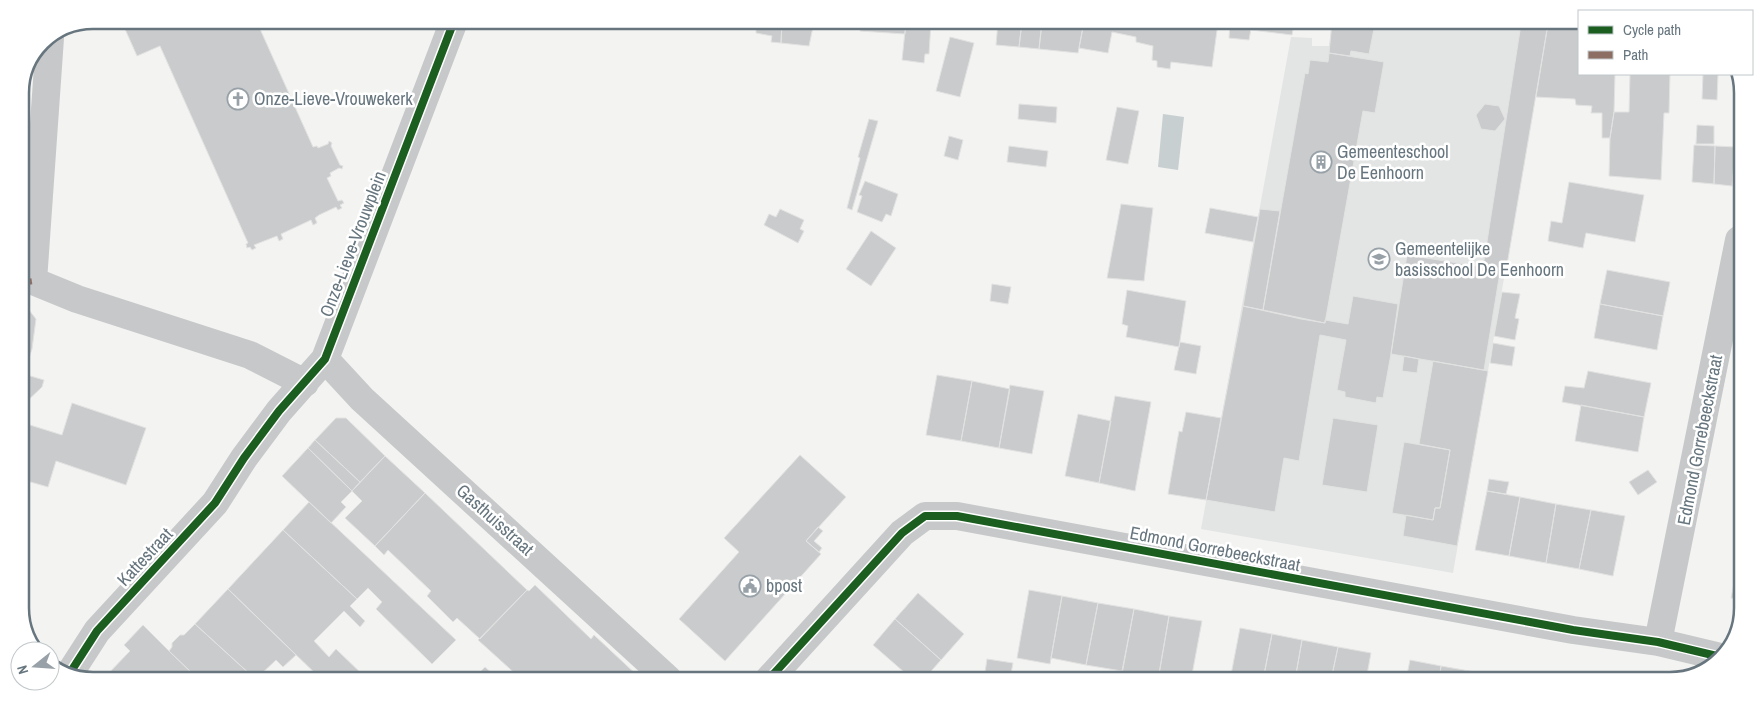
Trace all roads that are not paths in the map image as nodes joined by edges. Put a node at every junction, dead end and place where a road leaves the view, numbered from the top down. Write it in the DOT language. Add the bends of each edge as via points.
graph roads {
  1 [pos="451,29"];
  2 [pos="49,47"];
  3 [pos="29,252"];
  4 [pos="1734,265"];
  5 [pos="29,283"];
  6 [pos="325,359"];
  7 [pos="305,383"];
  8 [pos="244,458"];
  9 [pos="1658,642"];
  10 [pos="1713,655"];
  11 [pos="72,669"];
  12 [pos="661,672"];
  13 [pos="775,672"];
  1 -- 6 [label="street, Onze-Lieve-Vrouwplein"];
  2 -- 3 [label="street"];
  4 -- 9 [label="street, Edmond Gorrebeeckstraat"];
  5 -- 7 [label="street" via="250,355"];
  6 -- 7 [label="street, Onze-Lieve-Vrouwplein"];
  6 -- 12 [label="street, Gasthuisstraat" via="362,398"];
  7 -- 8 [label="street, Onze-Lieve-Vrouwplein" via="279,411"];
  8 -- 11 [label="street, Kattestraat" via="215,503 97,631"];
  9 -- 10 [label="street, Edmond Gorrebeeckstraat"];
  9 -- 13 [label="street, Edmond Gorrebeeckstraat" via="1572,630 957,516 925,516 902,533"];
}
